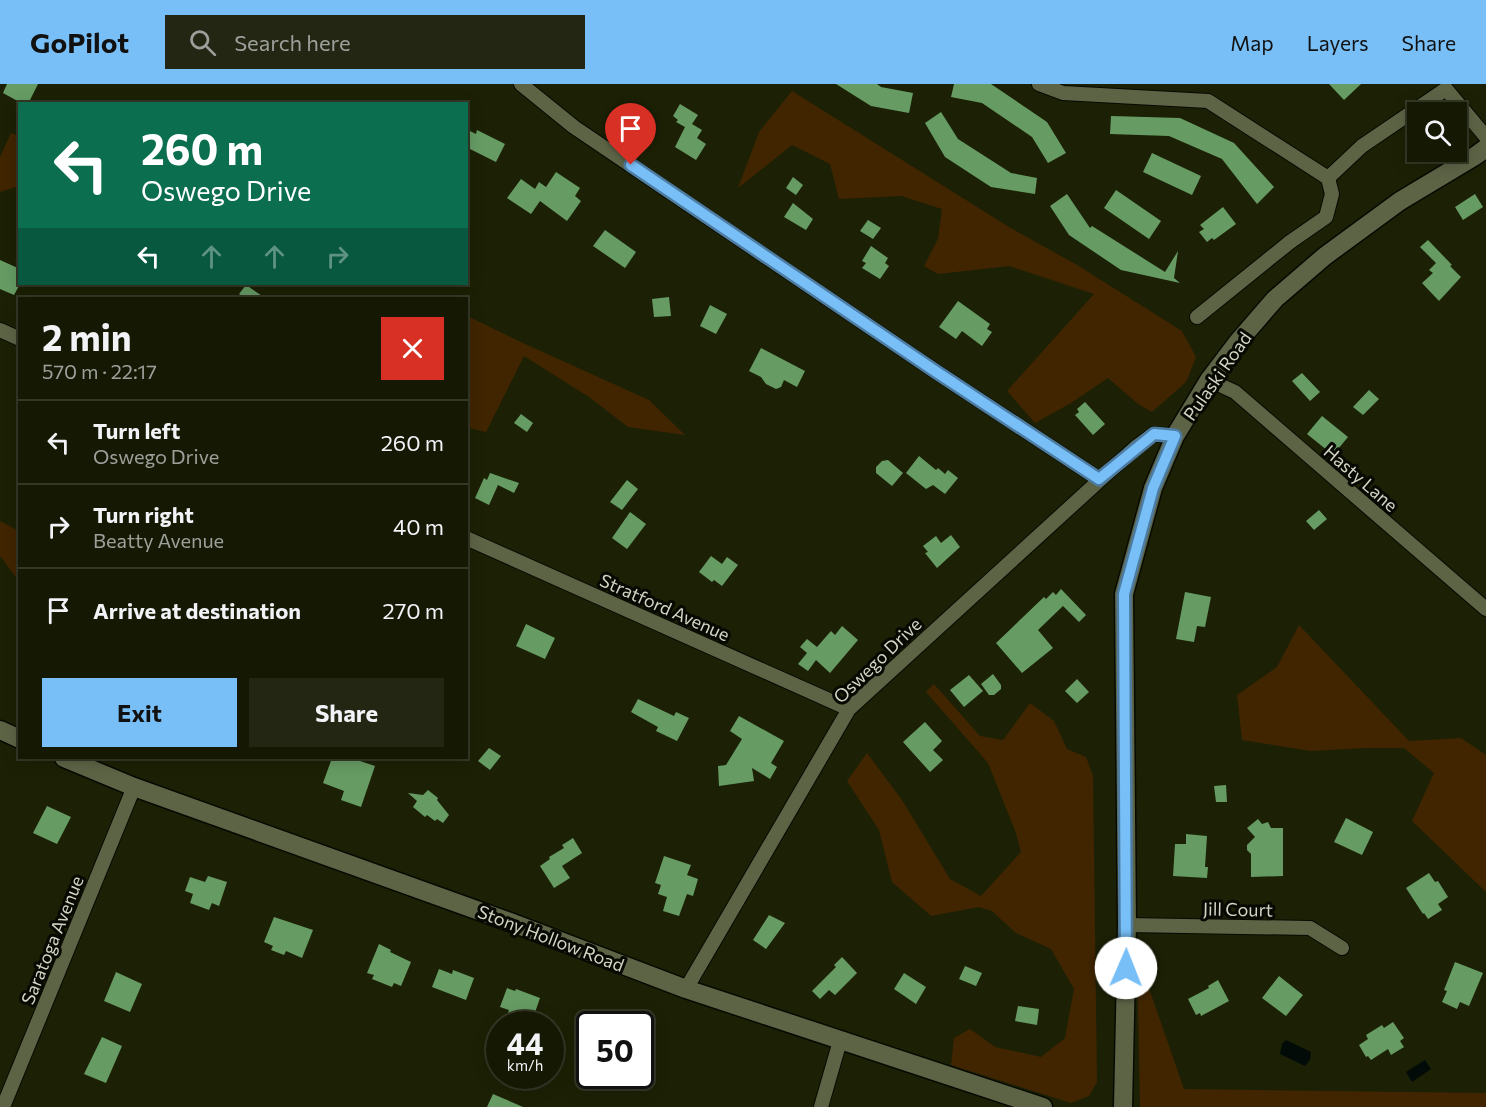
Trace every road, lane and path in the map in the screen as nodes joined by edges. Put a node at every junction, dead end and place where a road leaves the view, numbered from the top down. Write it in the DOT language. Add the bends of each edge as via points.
graph roads {
  1 [pos="522,84"];
  2 [pos="1039,84"];
  3 [pos="1486,137"];
  4 [pos="1486,148"];
  5 [pos="1328,178"];
  6 [pos="1197,317"];
  7 [pos="0,330"];
  8 [pos="18,338"];
  9 [pos="1209,380"];
  10 [pos="1175,436"];
  11 [pos="1099,479"];
  12 [pos="468,539"];
  13 [pos="1486,609"];
  14 [pos="849,709"];
  15 [pos="0,730"];
  16 [pos="18,738"];
  17 [pos="66,759"];
  18 [pos="134,787"];
  19 [pos="1127,925"];
  20 [pos="1342,948"];
  21 [pos="686,989"];
  22 [pos="840,1041"];
  23 [pos="4,1091"];
  24 [pos="3,1107"];
  25 [pos="821,1107"];
  26 [pos="1043,1107"];
  27 [pos="1123,1107"];
  1 -- 11 [label="street" via="574,127"];
  2 -- 5 [label="street" via="1063,93 1208,101"];
  3 -- 5 [label="street" via="1446,89 1362,146"];
  4 -- 9 [label="main road, Pulaski Road" via="1400,201 1325,256 1275,299"];
  5 -- 6 [label="street" via="1332,194 1326,217"];
  7 -- 8 [label="street"];
  9 -- 10 [label="main road, Pulaski Road"];
  9 -- 13 [label="street, Hasty Lane" via="1235,393"];
  10 -- 11 [label="street, Oswego Drive" via="1154,434"];
  10 -- 19 [label="main road, Pulaski Road" via="1153,488 1124,594"];
  11 -- 14 [label="street, Oswego Drive"];
  12 -- 14 [label="street, Stratford Avenue"];
  14 -- 21 [label="street, Oswego Drive"];
  15 -- 16 [label="main road"];
  17 -- 18 [label="main road, Stony Hollow Road"];
  18 -- 21 [label="main road, Stony Hollow Road"];
  18 -- 23 [label="street, Saratoga Avenue"];
  19 -- 20 [label="street, Jill Court" via="1310,928"];
  19 -- 27 [label="main road, Pulaski Road"];
  21 -- 22 [label="main road, Stony Hollow Road"];
  22 -- 25 [label="street"];
  22 -- 26 [label="main road, Stony Hollow Road"];
  23 -- 24 [label="street, Saratoga Avenue"];
}
